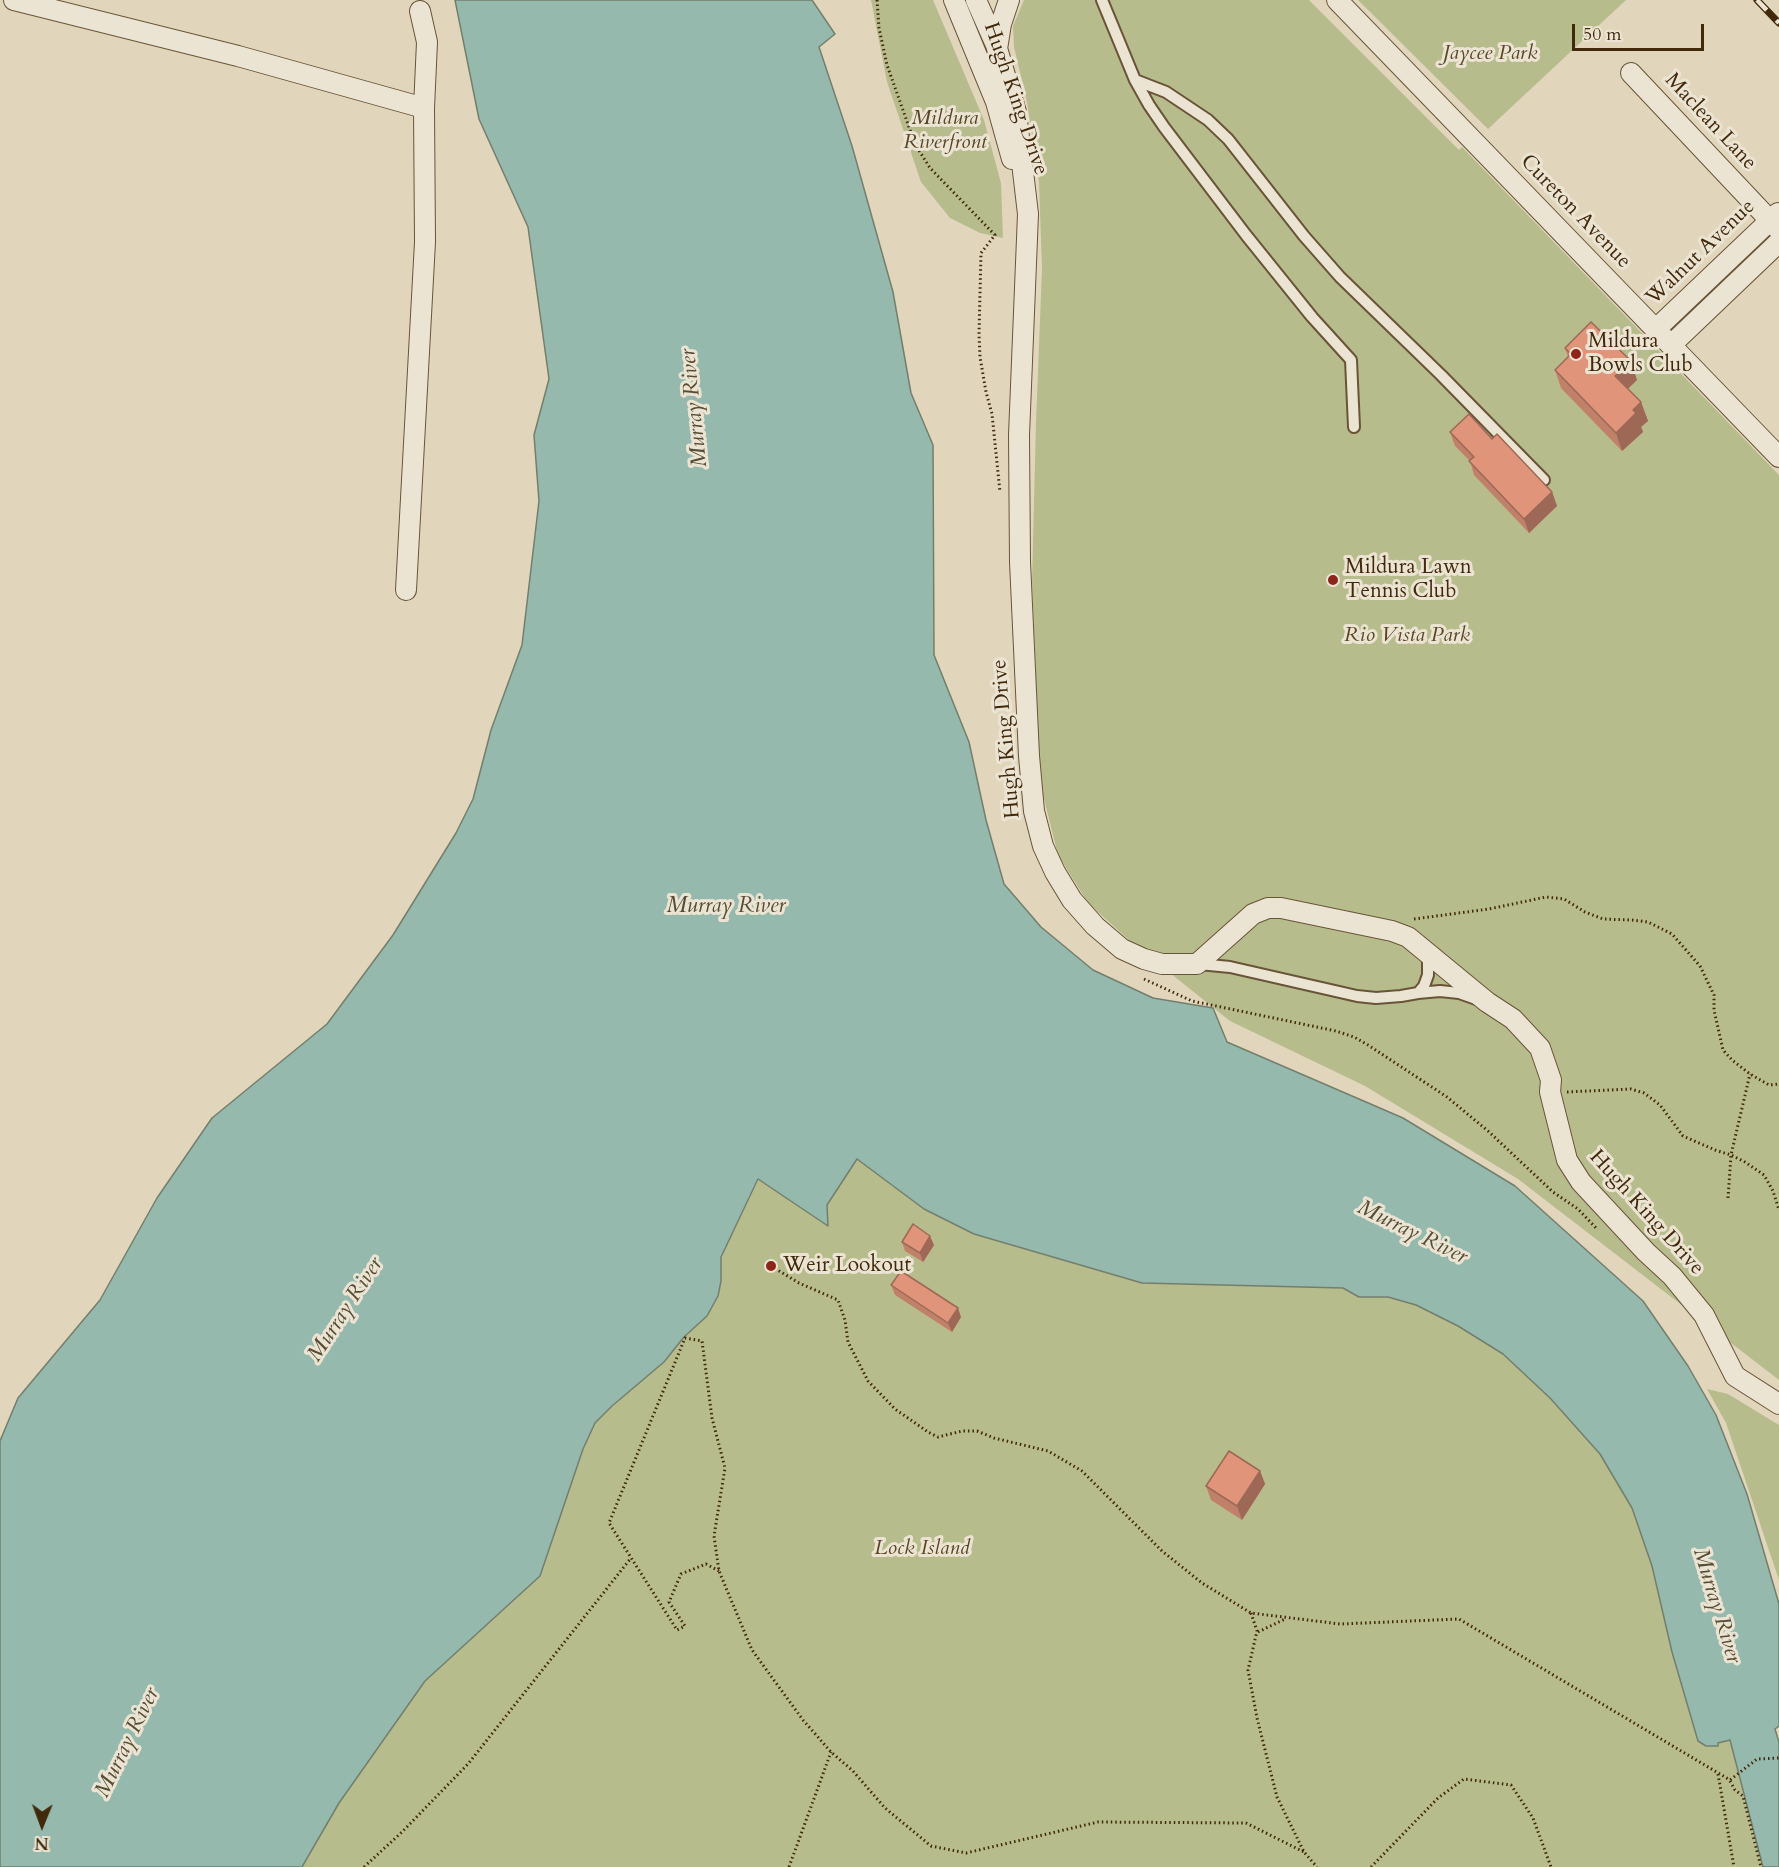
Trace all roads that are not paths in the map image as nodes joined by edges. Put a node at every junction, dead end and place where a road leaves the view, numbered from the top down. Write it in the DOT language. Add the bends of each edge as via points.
graph roads {
  1 [pos="14,0"];
  2 [pos="954,0"];
  3 [pos="976,0"];
  4 [pos="1010,0"];
  5 [pos="1102,0"];
  6 [pos="1337,0"];
  7 [pos="420,11"];
  8 [pos="997,49"];
  9 [pos="1631,73"];
  10 [pos="1135,80"];
  11 [pos="424,108"];
  12 [pos="1028,214"];
  13 [pos="1776,221"];
  14 [pos="1779,242"];
  15 [pos="1694,293"];
  16 [pos="1709,309"];
  17 [pos="1656,329"];
  18 [pos="1671,345"];
  19 [pos="1354,426"];
  20 [pos="1779,457"];
  21 [pos="1544,480"];
  22 [pos="406,590"];
  23 [pos="1428,953"];
  24 [pos="1197,964"];
  25 [pos="1418,993"];
  26 [pos="1487,1002"];
  27 [pos="1779,1404"];
  1 -- 11 [label="street"];
  2 -- 12 [label="street, Hugh King Drive" via="996,102"];
  3 -- 8 [label="street, Hugh King Drive"];
  4 -- 8 [label="street"];
  5 -- 10 [label="lane"];
  6 -- 17 [label="street, Cureton Avenue"];
  7 -- 11 [label="street" via="427,42"];
  8 -- 12 [label="street, Hugh King Drive" via="1016,112"];
  9 -- 13 [label="street, Maclean Lane"];
  10 -- 19 [label="lane" via="1164,127 1246,235 1351,360"];
  10 -- 21 [label="lane" via="1166,92 1208,120 1228,139 1340,277"];
  11 -- 22 [label="street" via="425,242"];
  12 -- 24 [label="street, Hugh King Drive" via="1018,488 1034,811 1042,846 1055,872 1072,900 1095,926 1122,949 1144,959 1162,964"];
  13 -- 15 [label="street, Walnut Avenue"];
  14 -- 16 [label="street"];
  15 -- 16 [label="lane"];
  15 -- 17 [label="street, Walnut Avenue"];
  16 -- 18 [label="street"];
  17 -- 18 [label="street, Cureton Avenue"];
  18 -- 20 [label="street, Cureton Avenue"];
  23 -- 24 [label="street, Hugh King Drive" via="1392,931 1268,908 1253,914"];
  23 -- 25 [label="lane" via="1428,975"];
  23 -- 26 [label="street, Hugh King Drive"];
  24 -- 25 [label="lane" via="1230,967 1357,996"];
  25 -- 26 [label="lane" via="1459,993"];
  26 -- 27 [label="street, Hugh King Drive" via="1513,1019 1540,1048 1551,1080 1567,1160 1581,1182 1704,1315 1735,1376"];
}
